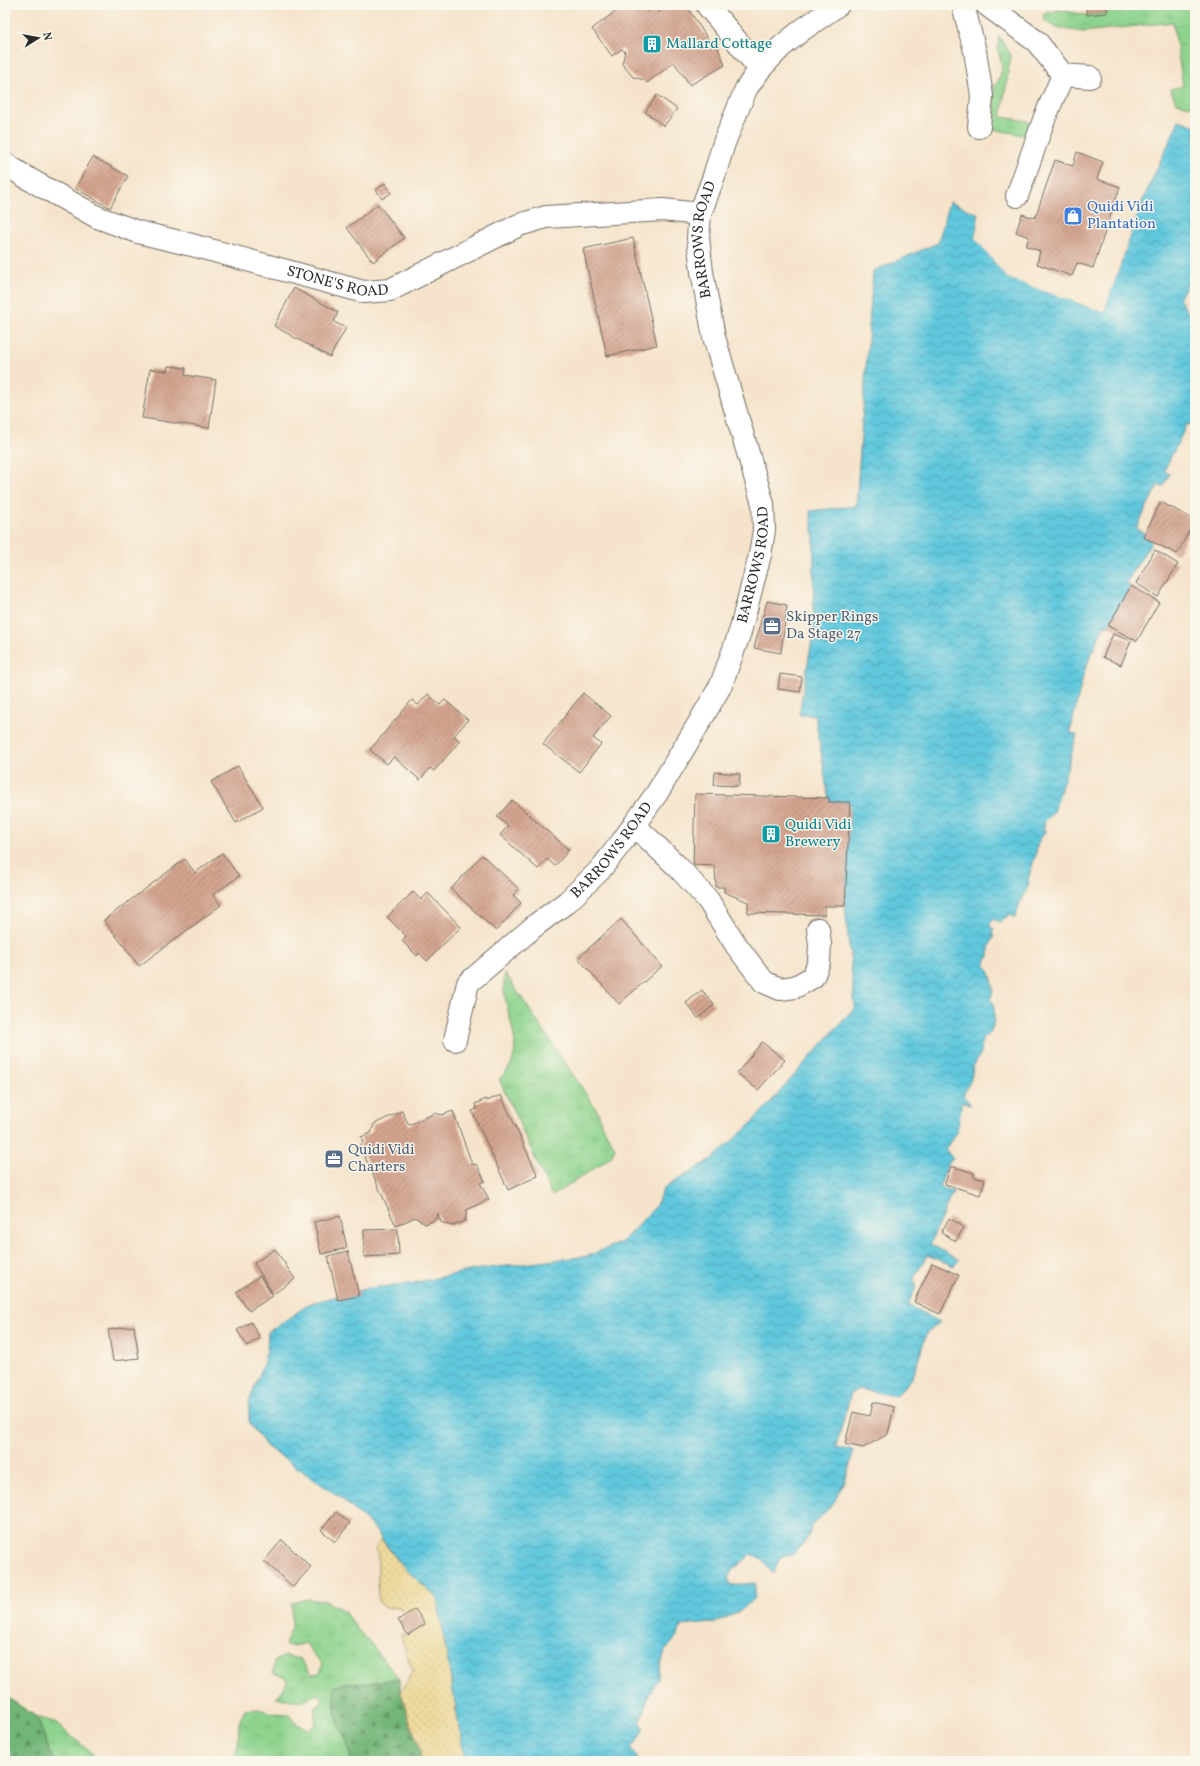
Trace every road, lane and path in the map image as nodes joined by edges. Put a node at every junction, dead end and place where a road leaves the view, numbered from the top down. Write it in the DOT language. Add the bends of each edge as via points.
graph roads {
  1 [pos="707,5"];
  2 [pos="838,5"];
  3 [pos="964,5"];
  4 [pos="986,5"];
  5 [pos="760,69"];
  6 [pos="1063,75"];
  7 [pos="1090,77"];
  8 [pos="980,127"];
  9 [pos="5,164"];
  10 [pos="1017,196"];
  11 [pos="700,214"];
  12 [pos="634,825"];
  13 [pos="818,929"];
  14 [pos="455,1040"];
  1 -- 5 [label="street"];
  2 -- 5 [label="street, BARROWS ROAD" via="781,47"];
  3 -- 8 [label="street" via="982,96"];
  4 -- 6 [label="street" via="1037,42"];
  5 -- 11 [label="street, BARROWS ROAD" via="746,88"];
  6 -- 7 [label="street"];
  6 -- 10 [label="street"];
  9 -- 11 [label="street, STONE'S ROAD" via="97,217 138,232 192,244 364,292 390,290 519,225 546,217 663,210"];
  11 -- 12 [label="street, BARROWS ROAD" via="698,238 706,299 714,337 763,504 764,530 740,632 721,685 657,793"];
  12 -- 13 [label="street" via="708,900 736,945 764,982 780,989 795,987 813,977 819,962"];
  12 -- 14 [label="street, BARROWS ROAD" via="600,870 567,902 468,983"];
}
